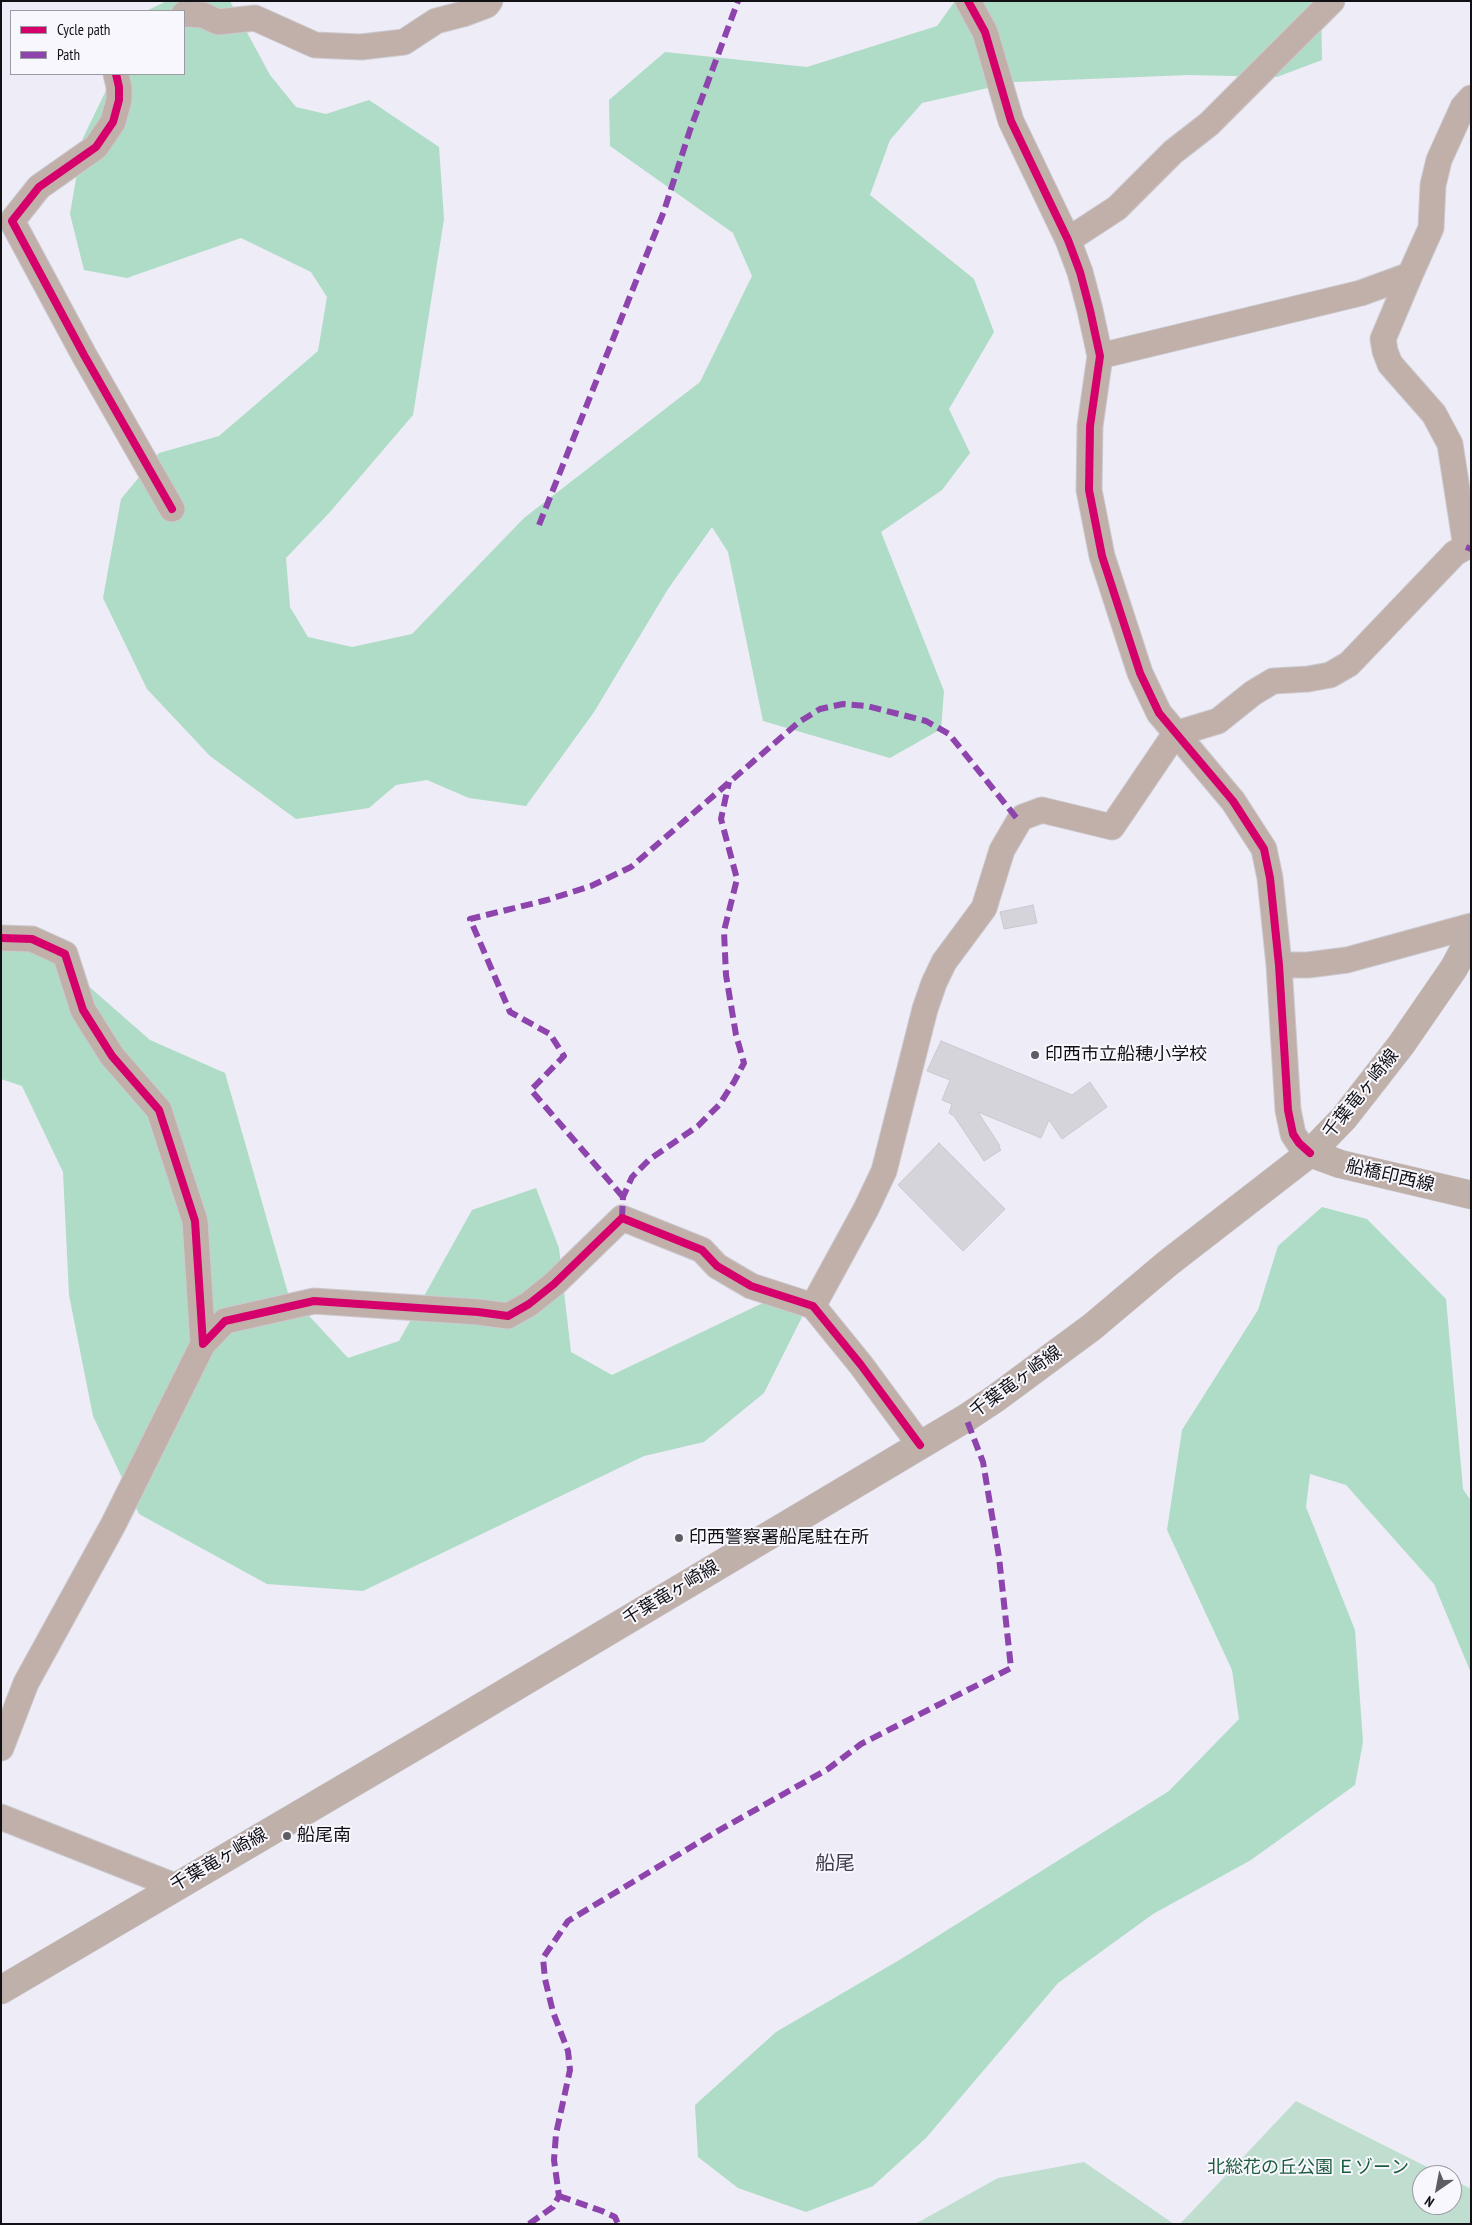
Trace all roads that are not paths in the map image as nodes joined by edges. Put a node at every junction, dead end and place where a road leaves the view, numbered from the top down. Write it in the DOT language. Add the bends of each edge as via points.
graph roads {
  1 [pos="490,1"];
  2 [pos="968,1"];
  3 [pos="1332,1"];
  4 [pos="185,14"];
  5 [pos="116,75"];
  6 [pos="1470,99"];
  7 [pos="1068,240"];
  8 [pos="1410,275"];
  9 [pos="1100,356"];
  10 [pos="172,509"];
  11 [pos="1175,734"];
  12 [pos="1471,926"];
  13 [pos="1471,936"];
  14 [pos="1,938"];
  15 [pos="1279,965"];
  16 [pos="1310,1153"];
  17 [pos="1471,1195"];
  18 [pos="813,1306"];
  19 [pos="204,1344"];
  20 [pos="920,1446"];
  21 [pos="1,1748"];
  22 [pos="1,1818"];
  23 [pos="175,1886"];
  24 [pos="1,1990"];
  1 -- 4 [label="street" via="488,5 464,14 436,21 404,42 361,47 315,45 255,18 218,22 203,15"];
  2 -- 7 [label="street" via="985,32 1011,121"];
  3 -- 7 [label="street" via="1209,124 1173,152 1117,208"];
  5 -- 10 [label="street" via="119,100 113,122 96,147 39,188 12,221 84,356"];
  6 -- 8 [label="street" via="1453,126 1439,160 1432,185 1431,228"];
  7 -- 9 [label="street" via="1080,272"];
  8 -- 9 [label="street" via="1361,293"];
  8 -- 11 [label="street" via="1383,339 1385,351 1390,364 1434,414 1450,444 1466,547 1455,553 1349,664 1330,675 1308,680 1273,680 1218,721"];
  9 -- 11 [label="street" via="1090,426 1089,490 1100,547 1140,673 1159,713"];
  11 -- 15 [label="street" via="1233,800 1264,850"];
  11 -- 18 [label="street" via="1112,827 1042,810 1024,817 1008,838 984,908 944,962 934,983 884,1171"];
  12 -- 15 [label="street" via="1347,960"];
  13 -- 16 [label="main road, 千葉竜ヶ崎線" via="1454,968 1401,1046"];
  14 -- 19 [label="street" via="32,939 65,954 83,1010 112,1056 159,1110 195,1221"];
  15 -- 16 [label="street" via="1288,1110 1293,1134"];
  16 -- 17 [label="main road, 船橋印西線" via="1340,1164"];
  16 -- 20 [label="main road, 千葉竜ヶ崎線" via="1092,1326 996,1398"];
  18 -- 19 [label="street" via="751,1286 717,1266 702,1250 622,1218 554,1284 508,1316 314,1301 224,1321"];
  18 -- 20 [label="street"];
  19 -- 21 [label="street" via="126,1501 26,1683"];
  20 -- 23 [label="main road, 千葉竜ヶ崎線"];
  22 -- 23 [label="street"];
  23 -- 24 [label="main road, 千葉竜ヶ崎線"];
}
